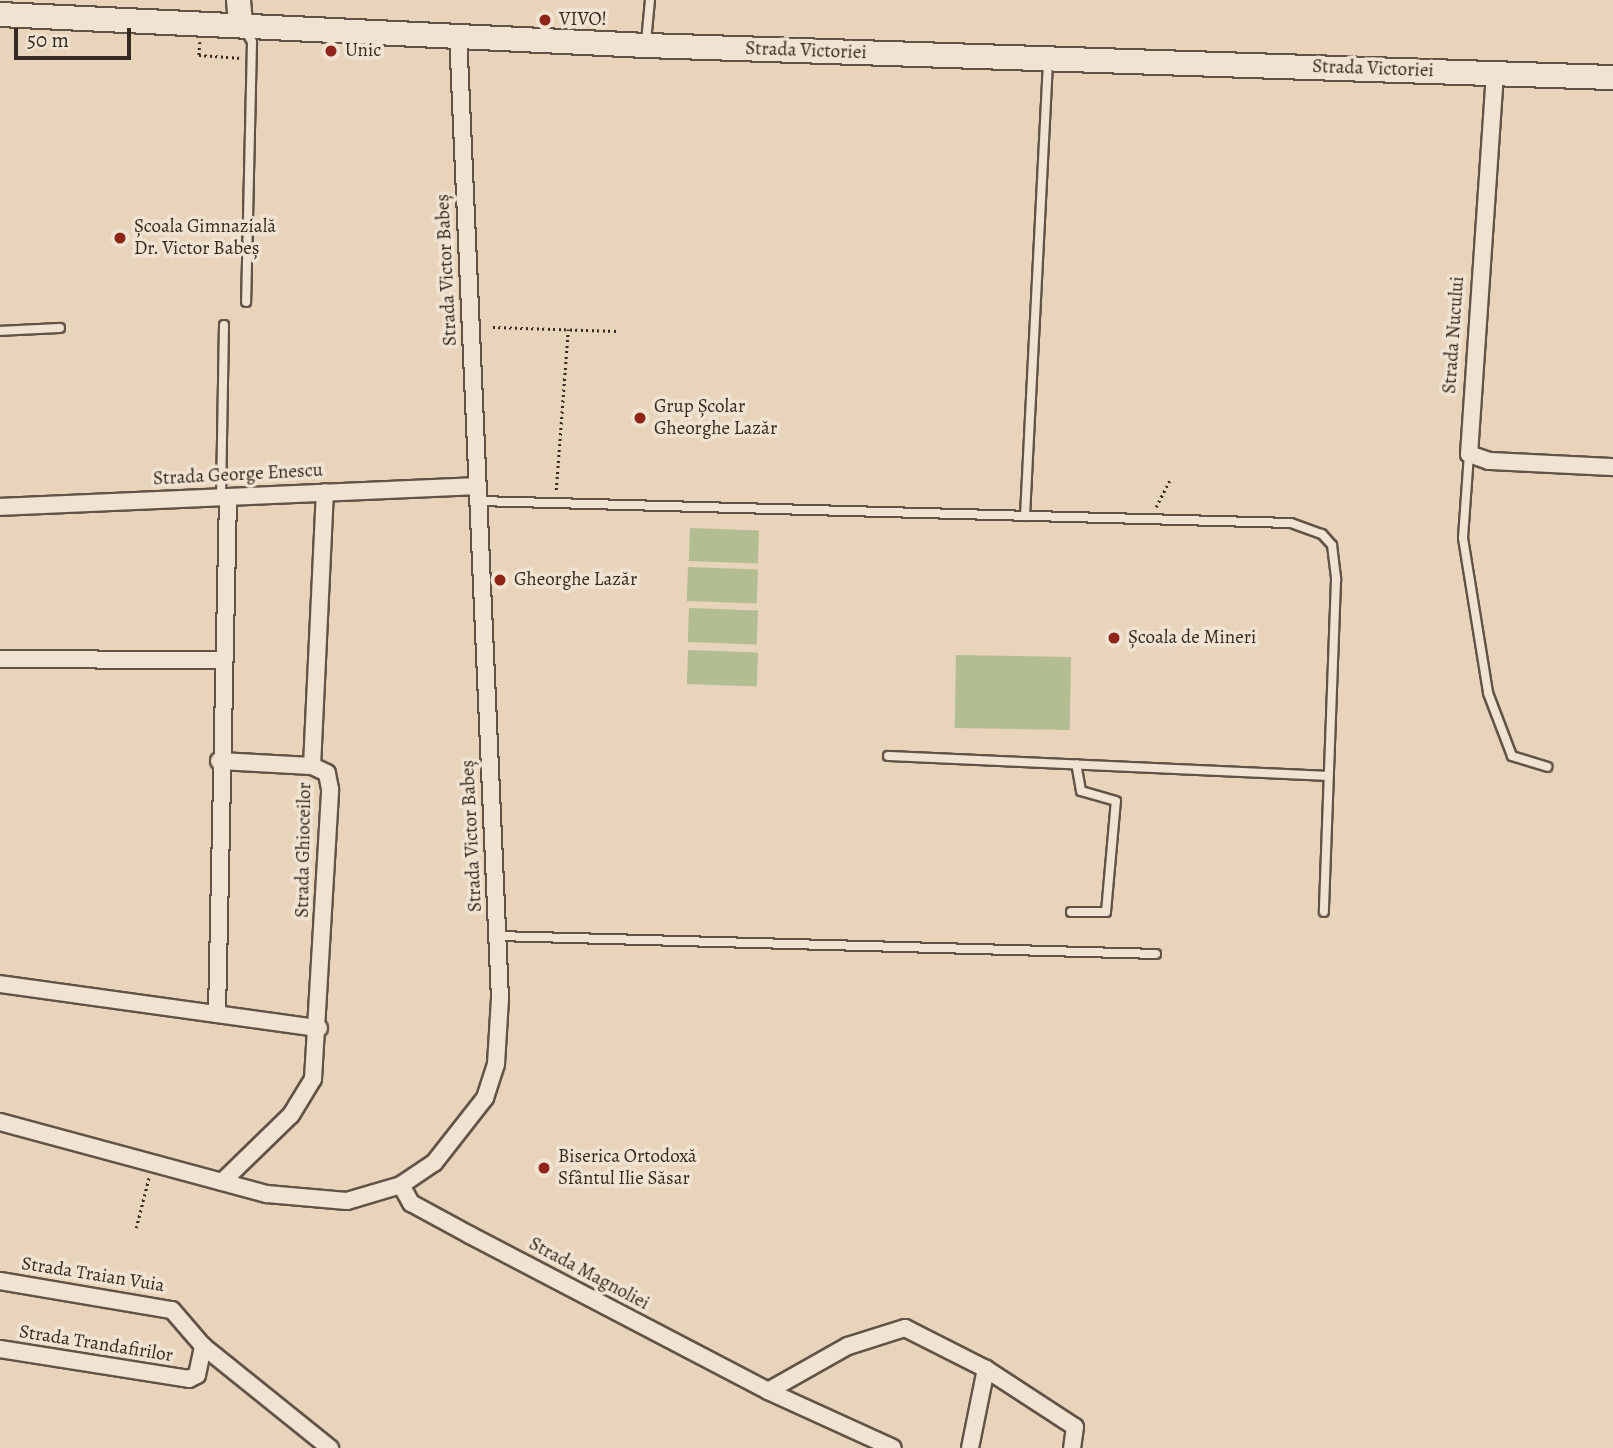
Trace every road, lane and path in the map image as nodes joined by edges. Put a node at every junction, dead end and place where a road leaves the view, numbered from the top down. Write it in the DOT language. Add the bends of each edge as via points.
graph roads {
  1 [pos="650,0"];
  2 [pos="239,11"];
  3 [pos="0,13"];
  4 [pos="458,34"];
  5 [pos="646,45"];
  6 [pos="1048,58"];
  7 [pos="1495,73"];
  8 [pos="1613,77"];
  9 [pos="246,302"];
  10 [pos="224,325"];
  11 [pos="494,327"];
  12 [pos="60,328"];
  13 [pos="568,330"];
  14 [pos="0,331"];
  15 [pos="617,331"];
  16 [pos="1469,454"];
  17 [pos="1613,467"];
  18 [pos="1170,479"];
  19 [pos="325,492"];
  20 [pos="478,493"];
  21 [pos="225,497"];
  22 [pos="555,503"];
  23 [pos="0,507"];
  24 [pos="1025,516"];
  25 [pos="1150,519"];
  26 [pos="0,659"];
  27 [pos="223,660"];
  28 [pos="888,756"];
  29 [pos="219,761"];
  30 [pos="1076,764"];
  31 [pos="313,766"];
  32 [pos="1547,767"];
  33 [pos="1326,776"];
  34 [pos="1072,912"];
  35 [pos="1324,912"];
  36 [pos="497,936"];
  37 [pos="1156,954"];
  38 [pos="0,984"];
  39 [pos="217,1014"];
  40 [pos="319,1028"];
  41 [pos="0,1122"];
  42 [pos="150,1172"];
  43 [pos="222,1182"];
  44 [pos="401,1185"];
  45 [pos="136,1228"];
  46 [pos="0,1282"];
  47 [pos="203,1346"];
  48 [pos="0,1349"];
  49 [pos="986,1369"];
  50 [pos="768,1391"];
  51 [pos="330,1448"];
  52 [pos="892,1448"];
  53 [pos="970,1448"];
  54 [pos="1072,1448"];
  1 -- 5 [label="lane"];
  2 -- 3 [label="street, Strada Victoriei"];
  2 -- 4 [label="street, Strada Victoriei"];
  2 -- 9 [label="lane" via="252,42"];
  4 -- 5 [label="street, Strada Victoriei"];
  4 -- 20 [label="street, Strada Victor Babeș"];
  5 -- 6 [label="street, Strada Victoriei"];
  6 -- 7 [label="street, Strada Victoriei"];
  6 -- 24 [label="lane"];
  7 -- 8 [label="street, Strada Victoriei"];
  7 -- 16 [label="street, Strada Nucului"];
  10 -- 21 [label="lane"];
  11 -- 13 [label="path"];
  12 -- 14 [label="lane"];
  13 -- 15 [label="path"];
  13 -- 22 [label="path"];
  16 -- 17 [label="street" via="1489,461"];
  16 -- 32 [label="lane" via="1463,538 1491,705 1512,756"];
  18 -- 25 [label="path"];
  19 -- 20 [label="street, Strada George Enescu"];
  19 -- 21 [label="street, Strada George Enescu"];
  19 -- 31 [label="street, Strada Ghioceilor"];
  20 -- 22 [label="lane"];
  20 -- 36 [label="street, Strada Victor Babeș"];
  21 -- 23 [label="street, Strada George Enescu"];
  21 -- 27 [label="street"];
  22 -- 24 [label="lane"];
  24 -- 25 [label="lane"];
  25 -- 33 [label="lane" via="1290,523 1332,545 1336,580"];
  26 -- 27 [label="street"];
  27 -- 29 [label="street"];
  28 -- 30 [label="lane"];
  29 -- 31 [label="street"];
  29 -- 39 [label="street"];
  30 -- 33 [label="lane"];
  30 -- 34 [label="lane" via="1081,791 1116,801 1106,912"];
  31 -- 40 [label="street, Strada Ghioceilor" via="327,773 330,789"];
  33 -- 35 [label="lane"];
  36 -- 37 [label="lane"];
  36 -- 44 [label="street, Strada Victor Babeș" via="500,1036 491,1082 455,1143"];
  38 -- 39 [label="street"];
  39 -- 40 [label="street"];
  40 -- 43 [label="street, Strada Ghioceilor" via="313,1079 303,1100"];
  41 -- 43 [label="street, Strada Victor Babeș"];
  42 -- 45 [label="path"];
  43 -- 44 [label="street, Strada Victor Babeș" via="323,1202"];
  44 -- 50 [label="street, Strada Magnoliei" via="411,1203"];
  46 -- 47 [label="street, Strada Traian Vuia" via="172,1310"];
  47 -- 48 [label="street, Strada Trandafirilor" via="197,1375 188,1379"];
  47 -- 51 [label="street, Strada Traian Vuia"];
  49 -- 50 [label="street" via="905,1328 848,1346"];
  49 -- 53 [label="street"];
  49 -- 54 [label="street" via="1076,1427"];
  50 -- 52 [label="street, Strada Magnoliei"];
}
